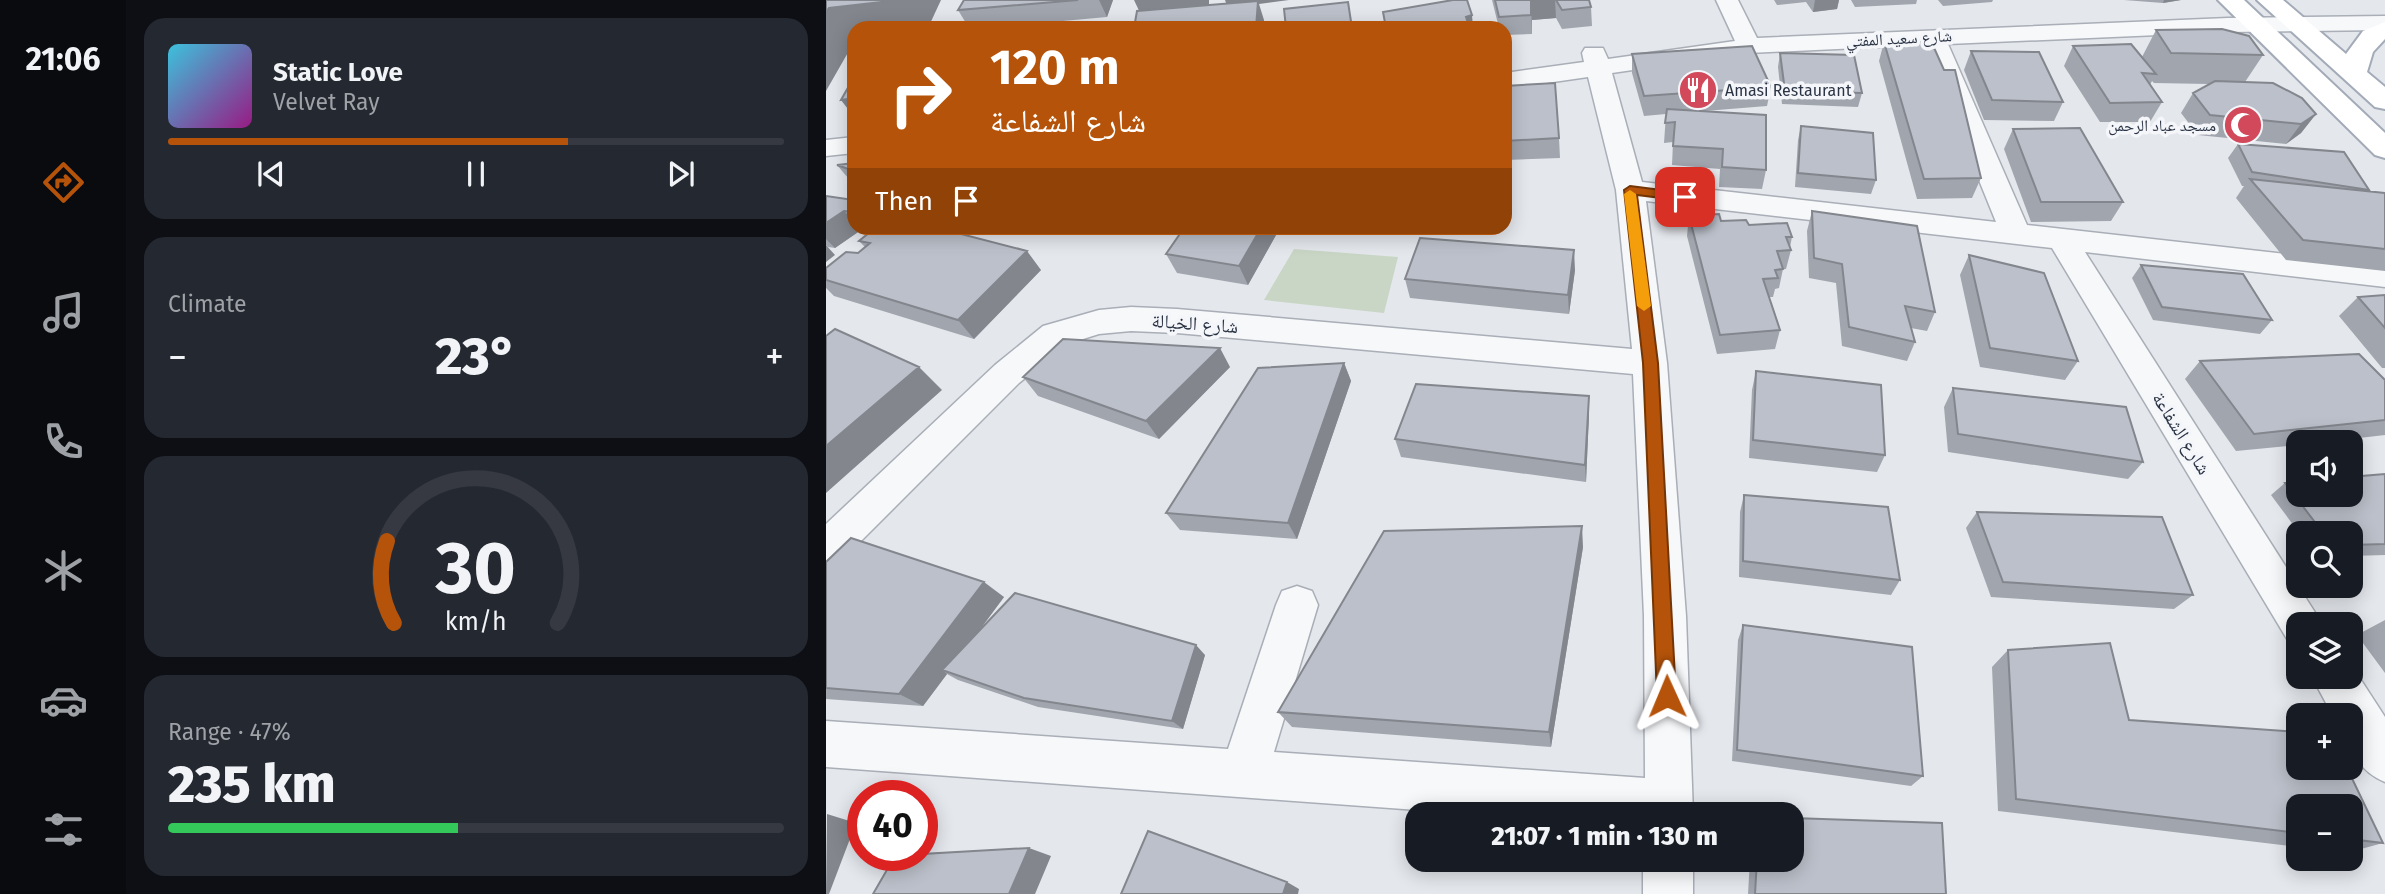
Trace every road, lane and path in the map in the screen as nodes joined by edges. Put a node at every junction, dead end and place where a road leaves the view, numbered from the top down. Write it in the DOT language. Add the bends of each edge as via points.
graph roads {
  1 [pos="1727,0"];
  2 [pos="2385,9"];
  3 [pos="2241,10"];
  4 [pos="2280,10"];
  5 [pos="2385,23"];
  6 [pos="2385,29"];
  7 [pos="1932,36"];
  8 [pos="1746,39"];
  9 [pos="1598,61"];
  10 [pos="1512,64"];
  11 [pos="2354,73"];
  12 [pos="1512,79"];
  13 [pos="2385,101"];
  14 [pos="847,146"];
  15 [pos="826,148"];
  16 [pos="2385,149"];
  17 [pos="847,160"];
  18 [pos="826,162"];
  19 [pos="1630,190"];
  20 [pos="2017,236"];
  21 [pos="2063,241"];
  22 [pos="2385,276"];
  23 [pos="1650,363"];
  24 [pos="826,550"];
  25 [pos="1297,605"];
  26 [pos="2294,612"];
  27 [pos="2341,689"];
  28 [pos="826,744"];
  29 [pos="2385,759"];
  30 [pos="1244,773"];
  31 [pos="1586,802"];
  32 [pos="1669,802"];
  33 [pos="1668,872"];
  34 [pos="1668,894"];
  1 -- 8 [label="street"];
  2 -- 4 [label="street"];
  3 -- 4 [label="street, شارع سعيد المفتي"];
  3 -- 7 [label="street, شارع سعيد المفتي"];
  3 -- 8 [label="street, شارع سعيد المفتي"];
  3 -- 16 [label="main road"];
  4 -- 5 [label="street"];
  4 -- 11 [label="main road"];
  6 -- 11 [label="main road" via="2364,43"];
  7 -- 8 [label="street, شارع سعيد المفتي"];
  7 -- 20 [label="street"];
  8 -- 9 [label="street, شارع سعيد المفتي"];
  9 -- 10 [label="street, شارع سعيد المفتي"];
  9 -- 12 [label="street, شارع سعيد المفتي"];
  9 -- 19 [label="street"];
  11 -- 13 [label="main road"];
  14 -- 15 [label="street"];
  17 -- 18 [label="street"];
  19 -- 20 [label="street"];
  19 -- 23 [label="street"];
  20 -- 21 [label="street"];
  21 -- 22 [label="street"];
  21 -- 26 [label="street, شارع الشفاعة"];
  23 -- 24 [label="street, شارع الخيالة" via="1177,321 1131,319 1077,326 1055,335 1007,374"];
  23 -- 32 [label="street" via="1665,616"];
  25 -- 30 [label="street"];
  27 -- 29 [label="street"];
  28 -- 30 [label="street"];
  30 -- 31 [label="street"];
  33 -- 34 [label="street"];
}
